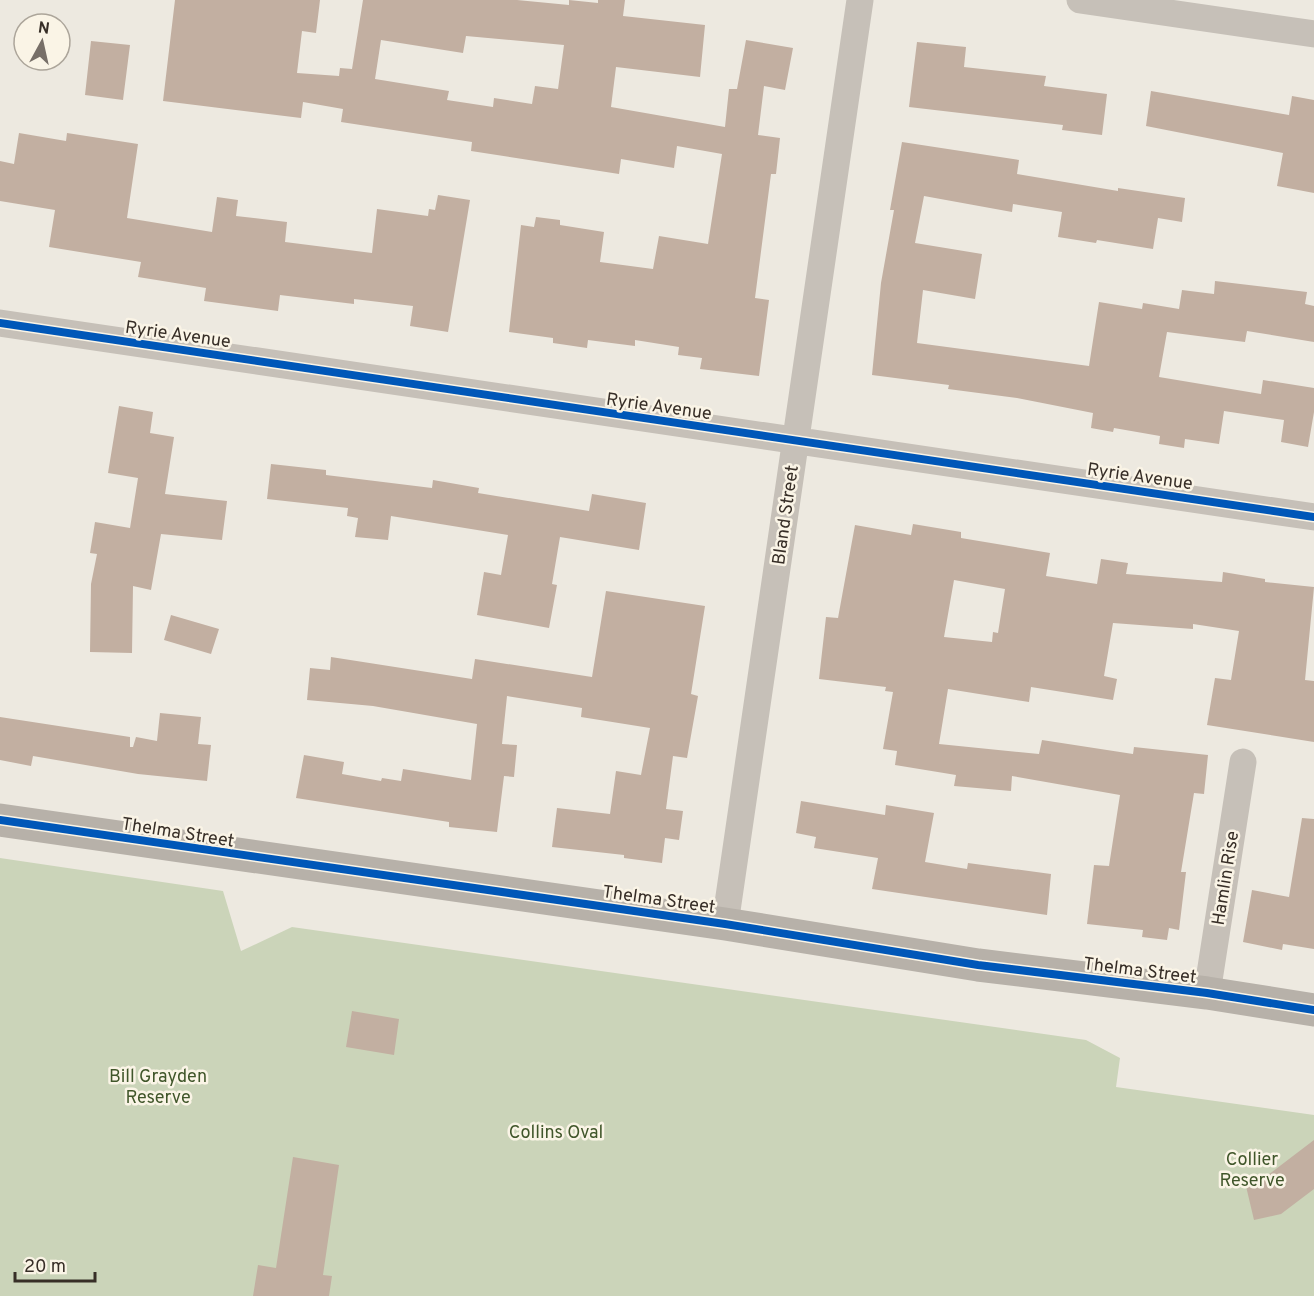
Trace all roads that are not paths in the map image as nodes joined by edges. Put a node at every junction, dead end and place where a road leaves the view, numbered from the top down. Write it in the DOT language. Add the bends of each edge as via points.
graph roads {
  1 [pos="860,0"];
  2 [pos="1080,0"];
  3 [pos="1314,34"];
  4 [pos="0,323"];
  5 [pos="796,441"];
  6 [pos="1314,517"];
  7 [pos="1243,762"];
  8 [pos="0,820"];
  9 [pos="725,924"];
  10 [pos="1208,993"];
  11 [pos="1314,1010"];
  1 -- 5 [label="street, Bland Street"];
  2 -- 3 [label="street"];
  4 -- 5 [label="street, Ryrie Avenue"];
  5 -- 6 [label="street, Ryrie Avenue"];
  5 -- 9 [label="street, Bland Street"];
  7 -- 10 [label="street, Hamlin Rise"];
  8 -- 9 [label="main road, Thelma Street"];
  9 -- 10 [label="main road, Thelma Street" via="978,965"];
  10 -- 11 [label="main road, Thelma Street"];
}
